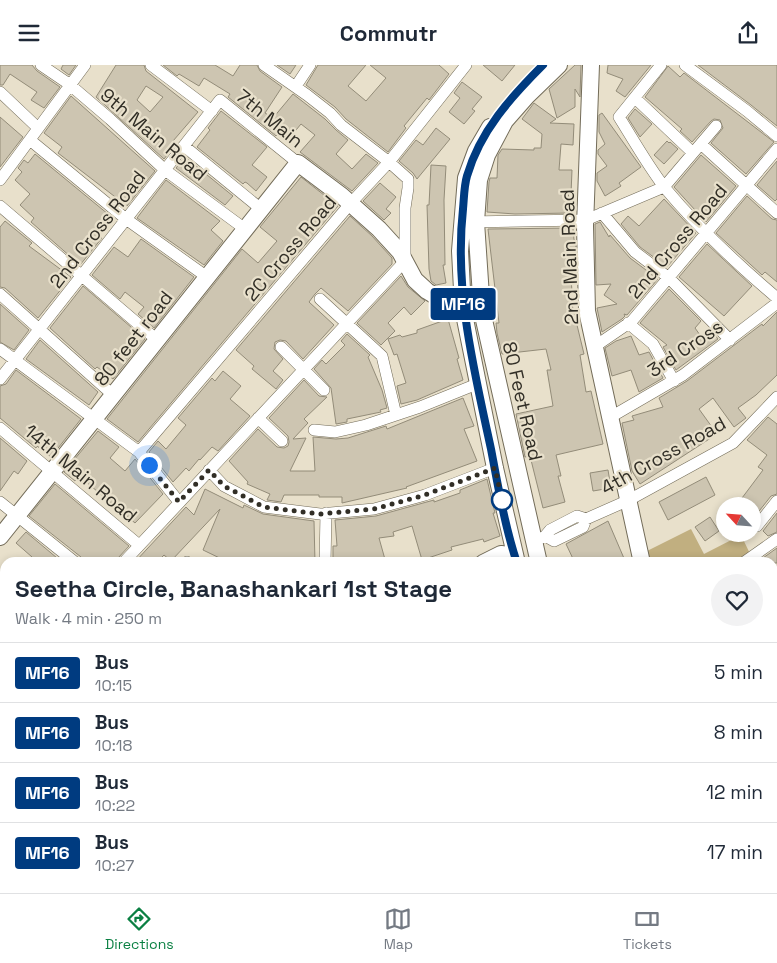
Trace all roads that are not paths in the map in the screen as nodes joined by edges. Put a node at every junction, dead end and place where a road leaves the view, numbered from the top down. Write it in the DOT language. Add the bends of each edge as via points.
graph roads {
  1 [pos="41,65"];
  2 [pos="85,65"];
  3 [pos="151,65"];
  4 [pos="264,65"];
  5 [pos="310,65"];
  6 [pos="466,65"];
  7 [pos="591,65"];
  8 [pos="661,65"];
  9 [pos="685,65"];
  10 [pos="552,66"];
  11 [pos="69,84"];
  12 [pos="296,86"];
  13 [pos="0,92"];
  14 [pos="635,98"];
  15 [pos="220,100"];
  16 [pos="212,111"];
  17 [pos="716,126"];
  18 [pos="38,128"];
  19 [pos="777,136"];
  20 [pos="30,140"];
  21 [pos="701,144"];
  22 [pos="184,146"];
  23 [pos="777,149"];
  24 [pos="692,153"];
  25 [pos="389,162"];
  26 [pos="298,163"];
  27 [pos="165,170"];
  28 [pos="2,174"];
  29 [pos="746,186"];
  30 [pos="664,187"];
  31 [pos="350,204"];
  32 [pos="0,206"];
  33 [pos="261,209"];
  34 [pos="602,213"];
  35 [pos="777,213"];
  36 [pos="126,219"];
  37 [pos="586,220"];
  38 [pos="469,222"];
  39 [pos="245,229"];
  40 [pos="706,234"];
  41 [pos="405,261"];
  42 [pos="82,275"];
  43 [pos="207,277"];
  44 [pos="669,278"];
  45 [pos="0,294"];
  46 [pos="777,298"];
  47 [pos="320,299"];
  48 [pos="777,303"];
  49 [pos="463,309"];
  50 [pos="482,311"];
  51 [pos="346,323"];
  52 [pos="628,323"];
  53 [pos="40,329"];
  54 [pos="157,340"];
  55 [pos="730,340"];
  56 [pos="281,347"];
  57 [pos="594,347"];
  58 [pos="0,349"];
  59 [pos="15,360"];
  60 [pos="304,369"];
  61 [pos="0,379"];
  62 [pos="674,381"];
  63 [pos="477,384"];
  64 [pos="324,390"];
  65 [pos="114,395"];
  66 [pos="777,397"];
  67 [pos="396,415"];
  68 [pos="609,417"];
  69 [pos="258,418"];
  70 [pos="94,419"];
  71 [pos="0,428"];
  72 [pos="314,430"];
  73 [pos="282,441"];
  74 [pos="138,452"];
  75 [pos="495,468"];
  76 [pos="209,470"];
  77 [pos="53,471"];
  78 [pos="629,500"];
  79 [pos="777,501"];
  80 [pos="179,502"];
  81 [pos="0,503"];
  82 [pos="326,513"];
  83 [pos="17,516"];
  84 [pos="761,520"];
  85 [pos="0,537"];
  86 [pos="540,539"];
  87 [pos="777,539"];
  88 [pos="139,545"];
  89 [pos="68,557"];
  90 [pos="128,557"];
  91 [pos="325,557"];
  92 [pos="495,557"];
  93 [pos="508,557"];
  94 [pos="511,557"];
  95 [pos="513,557"];
  96 [pos="540,557"];
  97 [pos="641,557"];
  98 [pos="752,557"];
  1 -- 11 [label="street, 9th Main Road"];
  2 -- 11 [label="street"];
  3 -- 16 [label="street"];
  4 -- 12 [label="street"];
  5 -- 12 [label="street"];
  6 -- 25 [label="street, 2C Cross Road"];
  7 -- 37 [label="street, 2nd Main Road"];
  8 -- 14 [label="street"];
  9 -- 19 [label="street"];
  10 -- 38 [label="street, 80 Feet Road" via="518,90 497,115 482,153 466,177"];
  11 -- 18 [label="street"];
  11 -- 27 [label="street, 9th Main Road"];
  12 -- 25 [label="street"];
  13 -- 18 [label="street"];
  14 -- 24 [label="street"];
  14 -- 30 [label="street" via="619,117"];
  15 -- 16 [label="street, 2nd Cross Road"];
  15 -- 26 [label="street, 7th Main"];
  16 -- 22 [label="street, 2nd Cross Road"];
  17 -- 21 [label="street"];
  18 -- 20 [label="street"];
  20 -- 28 [label="street"];
  20 -- 36 [label="street"];
  21 -- 24 [label="street"];
  21 -- 29 [label="street"];
  22 -- 27 [label="street, 2nd Cross Road"];
  22 -- 33 [label="street"];
  23 -- 29 [label="street, 2nd Cross Road"];
  24 -- 30 [label="street"];
  25 -- 31 [label="street, 2C Cross Road"];
  25 -- 41 [label="street" via="408,179"];
  26 -- 31 [label="street"];
  26 -- 33 [label="street, 80 feet road"];
  27 -- 36 [label="street, 2nd Cross Road"];
  27 -- 39 [label="street, 9th Main Road"];
  29 -- 35 [label="street"];
  29 -- 40 [label="street, 2nd Cross Road"];
  30 -- 34 [label="street"];
  30 -- 40 [label="street"];
  31 -- 41 [label="street" via="379,229"];
  31 -- 74 [label="street, 2C Cross Road"];
  32 -- 42 [label="street"];
  33 -- 39 [label="street, 80 feet road"];
  34 -- 37 [label="street"];
  34 -- 44 [label="street" via="635,252"];
  36 -- 42 [label="street, 2nd Cross Road"];
  36 -- 43 [label="street"];
  37 -- 38 [label="street"];
  37 -- 57 [label="street, 2nd Main Road" via="587,311"];
  38 -- 49 [label="street, 80 Feet Road" via="460,251"];
  38 -- 50 [label="street, 80 Feet Road"];
  39 -- 43 [label="street, 80 feet road"];
  40 -- 44 [label="street, 2nd Cross Road"];
  40 -- 46 [label="street"];
  41 -- 49 [label="street" via="415,280 427,291"];
  41 -- 51 [label="street"];
  42 -- 53 [label="street, 2nd Cross Road"];
  42 -- 54 [label="street"];
  43 -- 54 [label="street, 80 feet road"];
  44 -- 52 [label="street, 2nd Cross Road"];
  44 -- 55 [label="street"];
  45 -- 53 [label="street"];
  47 -- 51 [label="street"];
  48 -- 55 [label="street, 3rd Cross"];
  49 -- 50 [label="street"];
  49 -- 63 [label="street, 80 Feet Road"];
  50 -- 86 [label="street, 80 Feet Road"];
  51 -- 60 [label="street"];
  51 -- 67 [label="street" via="382,356"];
  52 -- 57 [label="street, 2nd Cross Road"];
  52 -- 62 [label="street" via="653,344"];
  53 -- 59 [label="street, 2nd Cross Road"];
  53 -- 65 [label="street"];
  54 -- 65 [label="street, 80 feet road"];
  55 -- 62 [label="street, 3rd Cross"];
  56 -- 60 [label="street"];
  57 -- 68 [label="street, 2nd Main Road"];
  58 -- 59 [label="street"];
  59 -- 61 [label="street, 2nd Cross Road"];
  59 -- 70 [label="street"];
  60 -- 64 [label="street"];
  60 -- 69 [label="street"];
  62 -- 68 [label="street, 3rd Cross"];
  63 -- 67 [label="street"];
  63 -- 75 [label="street, 80 Feet Road"];
  65 -- 70 [label="street, 80 feet road"];
  66 -- 78 [label="street, 4th Cross Road" via="733,443"];
  67 -- 72 [label="street" via="335,432"];
  68 -- 78 [label="street, 2nd Main Road"];
  69 -- 73 [label="street"];
  69 -- 76 [label="street"];
  70 -- 74 [label="street"];
  70 -- 77 [label="street, 80 feet road"];
  71 -- 77 [label="street, 14th Main Road"];
  74 -- 80 [label="street"];
  75 -- 82 [label="street" via="425,495 374,509"];
  75 -- 94 [label="street, 80 Feet Road"];
  76 -- 80 [label="street"];
  76 -- 82 [label="street" via="224,486 264,507"];
  77 -- 83 [label="street, 80 feet road"];
  77 -- 88 [label="street, 14th Main Road"];
  78 -- 86 [label="street, 4th Cross Road" via="586,519 577,516"];
  78 -- 97 [label="street, 2nd Main Road"];
  79 -- 84 [label="street"];
  80 -- 88 [label="street"];
  81 -- 83 [label="street"];
  82 -- 91 [label="street"];
  83 -- 85 [label="street, 80 feet road"];
  83 -- 89 [label="street"];
  86 -- 95 [label="street"];
  86 -- 96 [label="street, 80 Feet Road"];
  87 -- 98 [label="street"];
  88 -- 90 [label="street"];
  92 -- 93 [label="street" via="501,554"];
}
